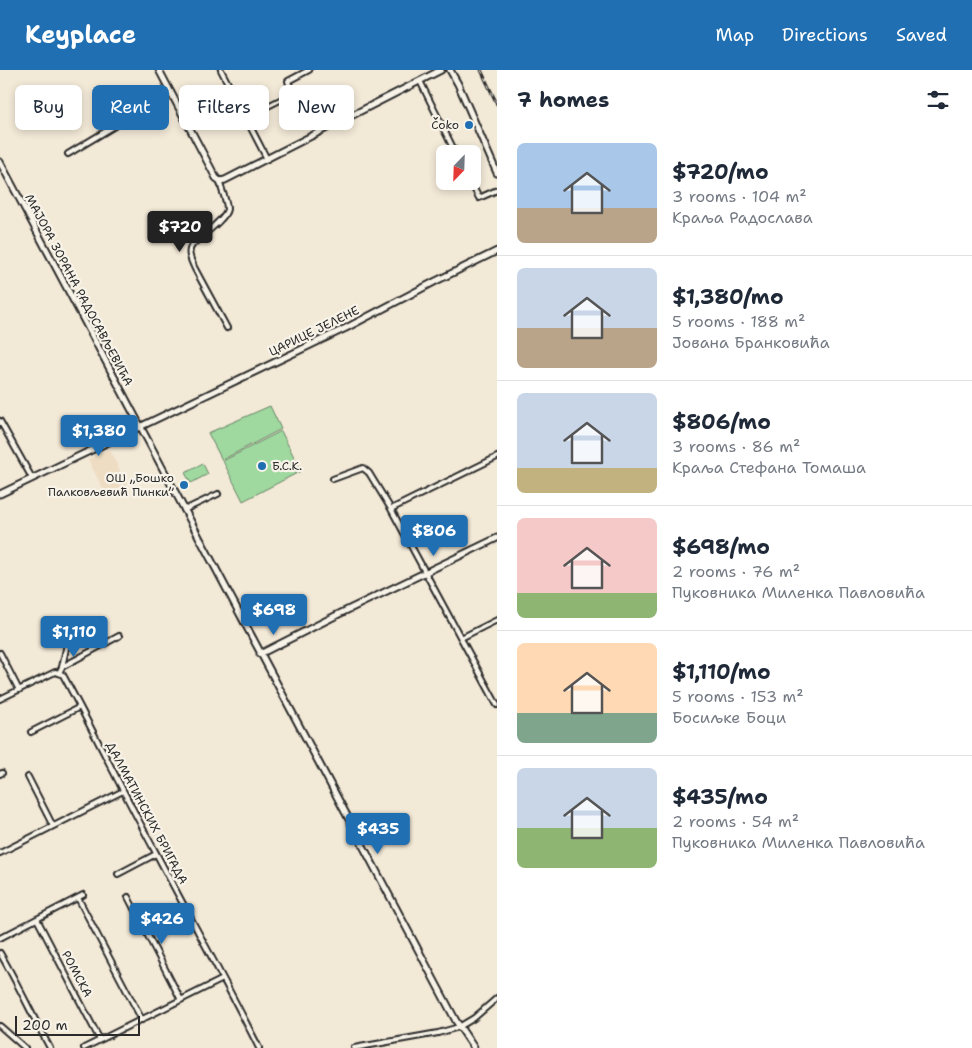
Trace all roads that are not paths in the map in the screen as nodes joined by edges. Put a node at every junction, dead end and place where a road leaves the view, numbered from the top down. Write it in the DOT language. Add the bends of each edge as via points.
graph roads {
  1 [pos="160,70"];
  2 [pos="221,70"];
  3 [pos="309,70"];
  4 [pos="441,70"];
  5 [pos="450,70"];
  6 [pos="420,81"];
  7 [pos="229,85"];
  8 [pos="170,92"];
  9 [pos="269,106"];
  10 [pos="253,130"];
  11 [pos="452,145"];
  12 [pos="68,154"];
  13 [pos="267,158"];
  14 [pos="0,162"];
  15 [pos="497,172"];
  16 [pos="220,181"];
  17 [pos="475,190"];
  18 [pos="497,190"];
  19 [pos="497,251"];
  20 [pos="227,328"];
  21 [pos="0,421"];
  22 [pos="139,426"];
  23 [pos="497,456"];
  24 [pos="32,478"];
  25 [pos="332,479"];
  26 [pos="0,494"];
  27 [pos="218,494"];
  28 [pos="391,508"];
  29 [pos="184,510"];
  30 [pos="497,538"];
  31 [pos="426,572"];
  32 [pos="497,620"];
  33 [pos="100,626"];
  34 [pos="119,636"];
  35 [pos="461,638"];
  36 [pos="0,653"];
  37 [pos="260,654"];
  38 [pos="62,667"];
  39 [pos="57,672"];
  40 [pos="19,690"];
  41 [pos="0,699"];
  42 [pos="497,705"];
  43 [pos="80,707"];
  44 [pos="31,732"];
  45 [pos="28,777"];
  46 [pos="123,791"];
  47 [pos="53,826"];
  48 [pos="0,853"];
  49 [pos="156,854"];
  50 [pos="118,874"];
  51 [pos="83,895"];
  52 [pos="128,897"];
  53 [pos="78,898"];
  54 [pos="37,918"];
  55 [pos="0,938"];
  56 [pos="0,953"];
  57 [pos="223,979"];
  58 [pos="497,998"];
  59 [pos="181,1000"];
  60 [pos="142,1020"];
  61 [pos="0,1026"];
  62 [pos="459,1027"];
  63 [pos="100,1040"];
  64 [pos="25,1048"];
  65 [pos="50,1048"];
  66 [pos="84,1048"];
  67 [pos="259,1048"];
  68 [pos="354,1048"];
  69 [pos="474,1048"];
  1 -- 8 [label="main road"];
  2 -- 7 [label="street"];
  3 -- 9 [label="street" via="288,81 292,94"];
  4 -- 6 [label="main road"];
  5 -- 15 [label="main road"];
  6 -- 11 [label="street"];
  6 -- 13 [label="main road"];
  8 -- 12 [label="street"];
  8 -- 16 [label="main road"];
  10 -- 13 [label="street"];
  13 -- 16 [label="main road"];
  14 -- 22 [label="main road, МАЈОРА ЗОРАНА РАДОСАВЉЕВИЋА"];
  16 -- 20 [label="street" via="226,214 189,248 189,253"];
  17 -- 18 [label="street" via="479,198"];
  19 -- 22 [label="main road, ЦАРИЦЕ ЈЕЛЕНЕ" via="346,328"];
  21 -- 24 [label="street"];
  22 -- 24 [label="main road, ЦАРИЦЕ ЈЕЛЕНЕ"];
  22 -- 29 [label="main road, МАЈОРА ЗОРАНА РАДОСАВЉЕВИЋА"];
  23 -- 28 [label="street"];
  24 -- 26 [label="main road, ЦАРИЦЕ ЈЕЛЕНЕ"];
  25 -- 28 [label="street" via="363,468"];
  27 -- 29 [label="street"];
  28 -- 31 [label="street"];
  29 -- 37 [label="main road, МАЈОРА ЗОРАНА РАДОСАВЉЕВИЋА"];
  30 -- 31 [label="main road"];
  31 -- 35 [label="street"];
  31 -- 37 [label="main road"];
  32 -- 35 [label="street"];
  33 -- 38 [label="street" via="67,644"];
  34 -- 38 [label="street"];
  35 -- 42 [label="street"];
  36 -- 40 [label="street"];
  37 -- 62 [label="main road, МАЈОРА ЗОРАНА РАДОСАВЉЕВИЋА"];
  38 -- 39 [label="street"];
  39 -- 40 [label="street"];
  39 -- 43 [label="street, ДАЛМАТИНСКИХ БРИГАДА" via="63,675"];
  40 -- 41 [label="street"];
  43 -- 44 [label="street"];
  43 -- 46 [label="street, ДАЛМАТИНСКИХ БРИГАДА"];
  45 -- 47 [label="street"];
  46 -- 47 [label="street"];
  46 -- 49 [label="street, ДАЛМАТИНСКИХ БРИГАДА"];
  47 -- 48 [label="street"];
  49 -- 50 [label="street"];
  49 -- 57 [label="street, ДАЛМАТИНСКИХ БРИГАДА"];
  51 -- 53 [label="street"];
  52 -- 59 [label="street"];
  53 -- 54 [label="street"];
  53 -- 60 [label="street"];
  54 -- 55 [label="street"];
  54 -- 63 [label="street, РОМСКА"];
  56 -- 65 [label="street"];
  57 -- 59 [label="street"];
  57 -- 67 [label="street, ДАЛМАТИНСКИХ БРИГАДА"];
  58 -- 62 [label="street"];
  59 -- 60 [label="street"];
  60 -- 63 [label="street"];
  61 -- 64 [label="street"];
  62 -- 68 [label="street"];
  62 -- 69 [label="main road, МАЈОРА ЗОРАНА РАДОСАВЉЕВИЋА"];
  63 -- 66 [label="street"];
}
